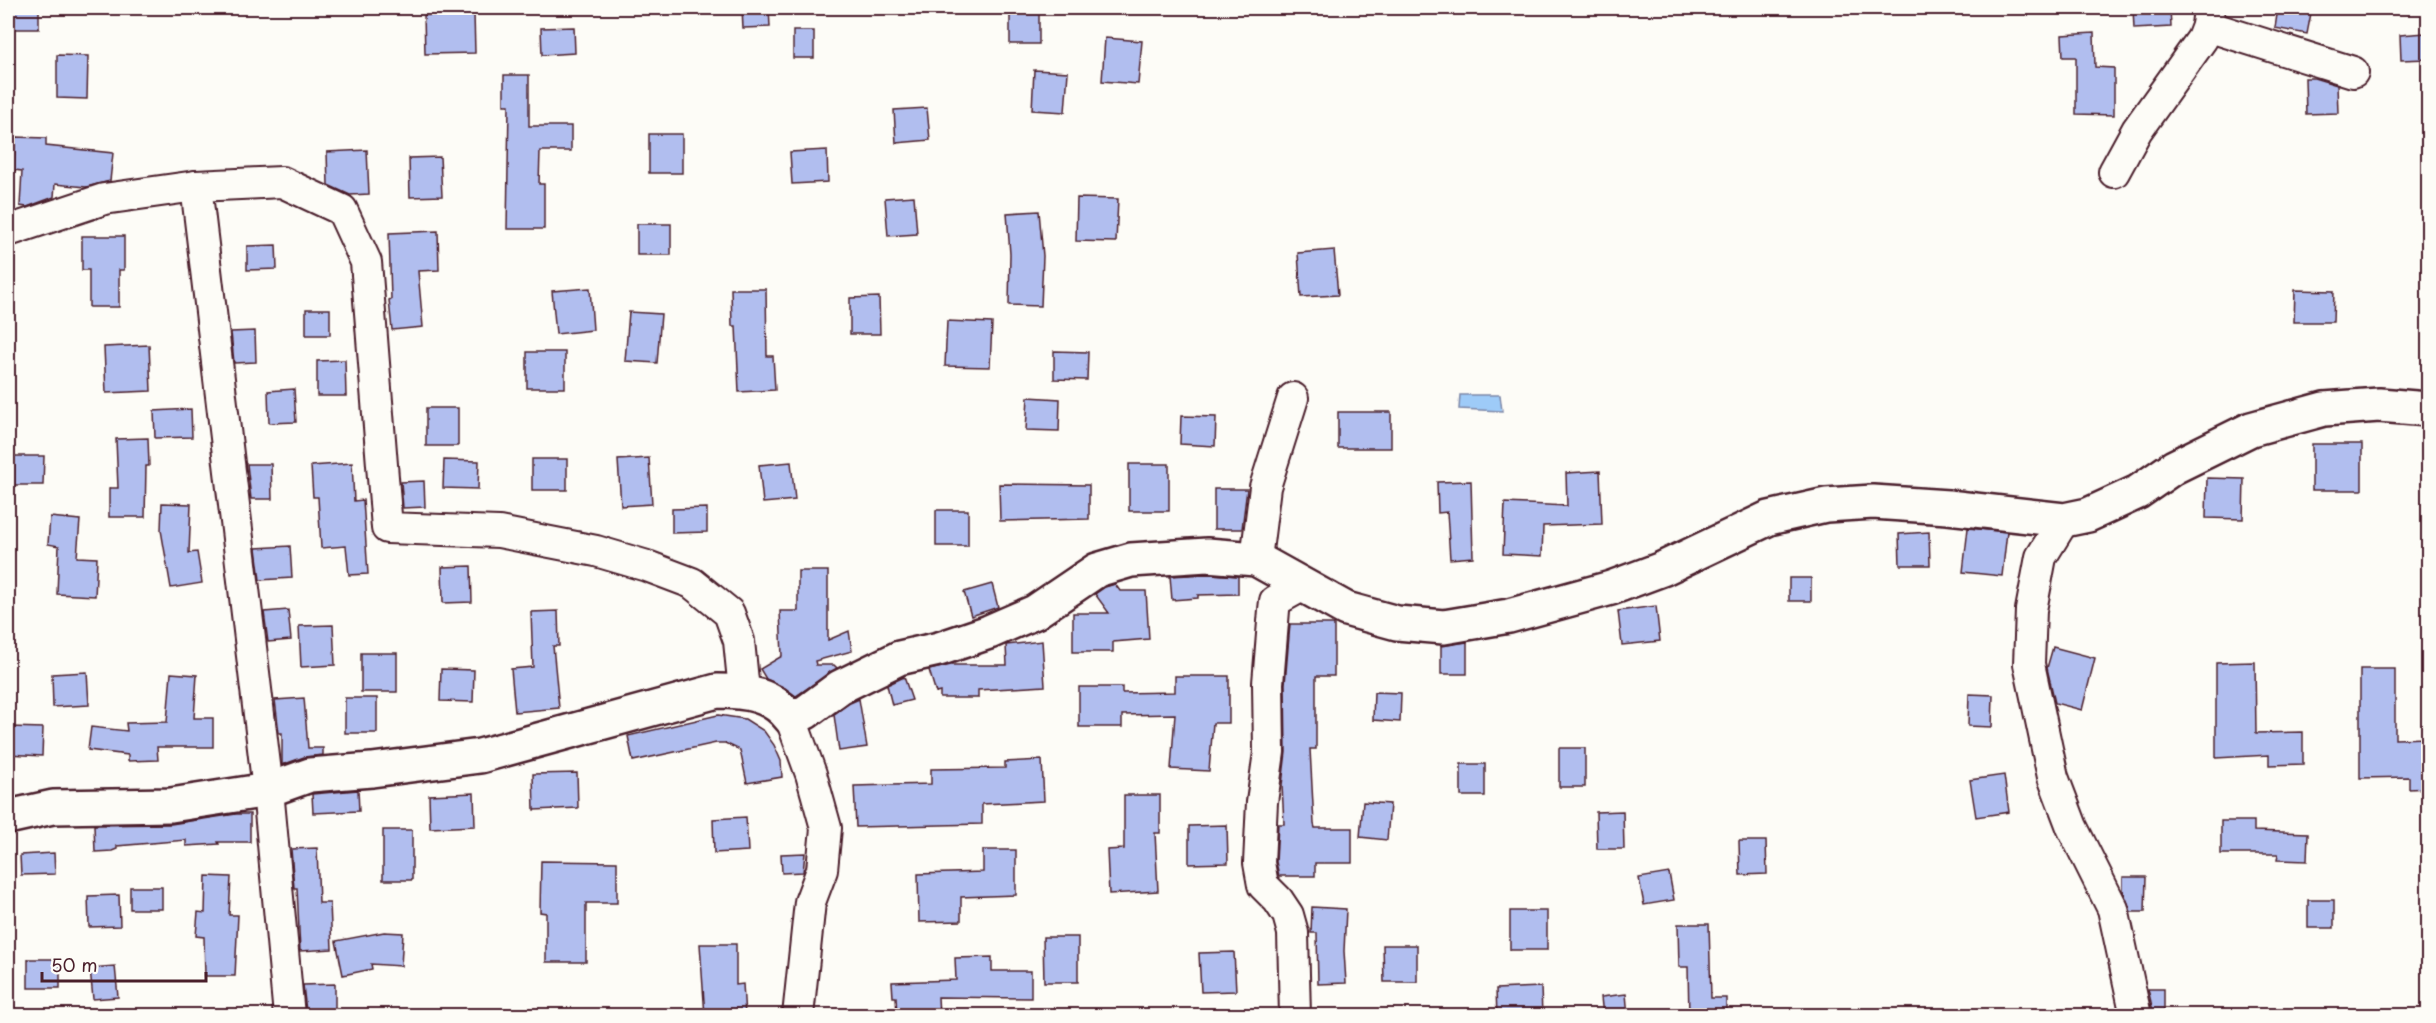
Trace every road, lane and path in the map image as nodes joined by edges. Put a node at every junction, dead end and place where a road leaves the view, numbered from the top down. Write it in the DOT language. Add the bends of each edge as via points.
graph roads {
  1 [pos="2208,17"];
  2 [pos="2353,72"];
  3 [pos="2114,172"];
  4 [pos="196,186"];
  5 [pos="8,231"];
  6 [pos="1293,398"];
  7 [pos="2428,409"];
  8 [pos="2064,520"];
  9 [pos="1256,559"];
  10 [pos="1302,586"];
  11 [pos="744,691"];
  12 [pos="791,719"];
  13 [pos="268,790"];
  14 [pos="8,817"];
  15 [pos="289,1016"];
  16 [pos="798,1016"];
  17 [pos="1295,1016"];
  18 [pos="2136,1016"];
  1 -- 2 [label="street"];
  1 -- 3 [label="street" via="2202,39 2137,130"];
  4 -- 5 [label="street" via="104,199"];
  4 -- 11 [label="street" via="282,182 342,210 366,262 387,528 499,532 596,551 692,583 729,613 739,641"];
  4 -- 13 [label="street"];
  6 -- 9 [label="street" via="1265,487"];
  7 -- 8 [label="main road" via="2379,405 2324,409 2251,429 2174,467 2138,492 2088,515"];
  8 -- 10 [label="main road" via="1938,506 1873,502 1826,505 1769,518 1662,569 1611,588 1509,616 1444,627 1397,623 1346,609"];
  8 -- 18 [label="street" via="2041,557 2031,610 2030,664 2053,777 2072,827 2113,909"];
  9 -- 10 [label="main road"];
  9 -- 12 [label="main road" via="1208,555 1131,560 1097,570 1035,612 939,649 899,658 840,687"];
  10 -- 17 [label="street" via="1275,601 1268,683 1269,752 1259,853 1263,885 1288,915 1293,933"];
  11 -- 12 [label="main road" via="761,695"];
  11 -- 13 [label="main road" via="717,692 480,756 310,776"];
  12 -- 16 [label="street" via="812,774 826,828 822,870 810,902"];
  13 -- 14 [label="main road" via="171,805 53,807"];
  13 -- 15 [label="street"];
}
